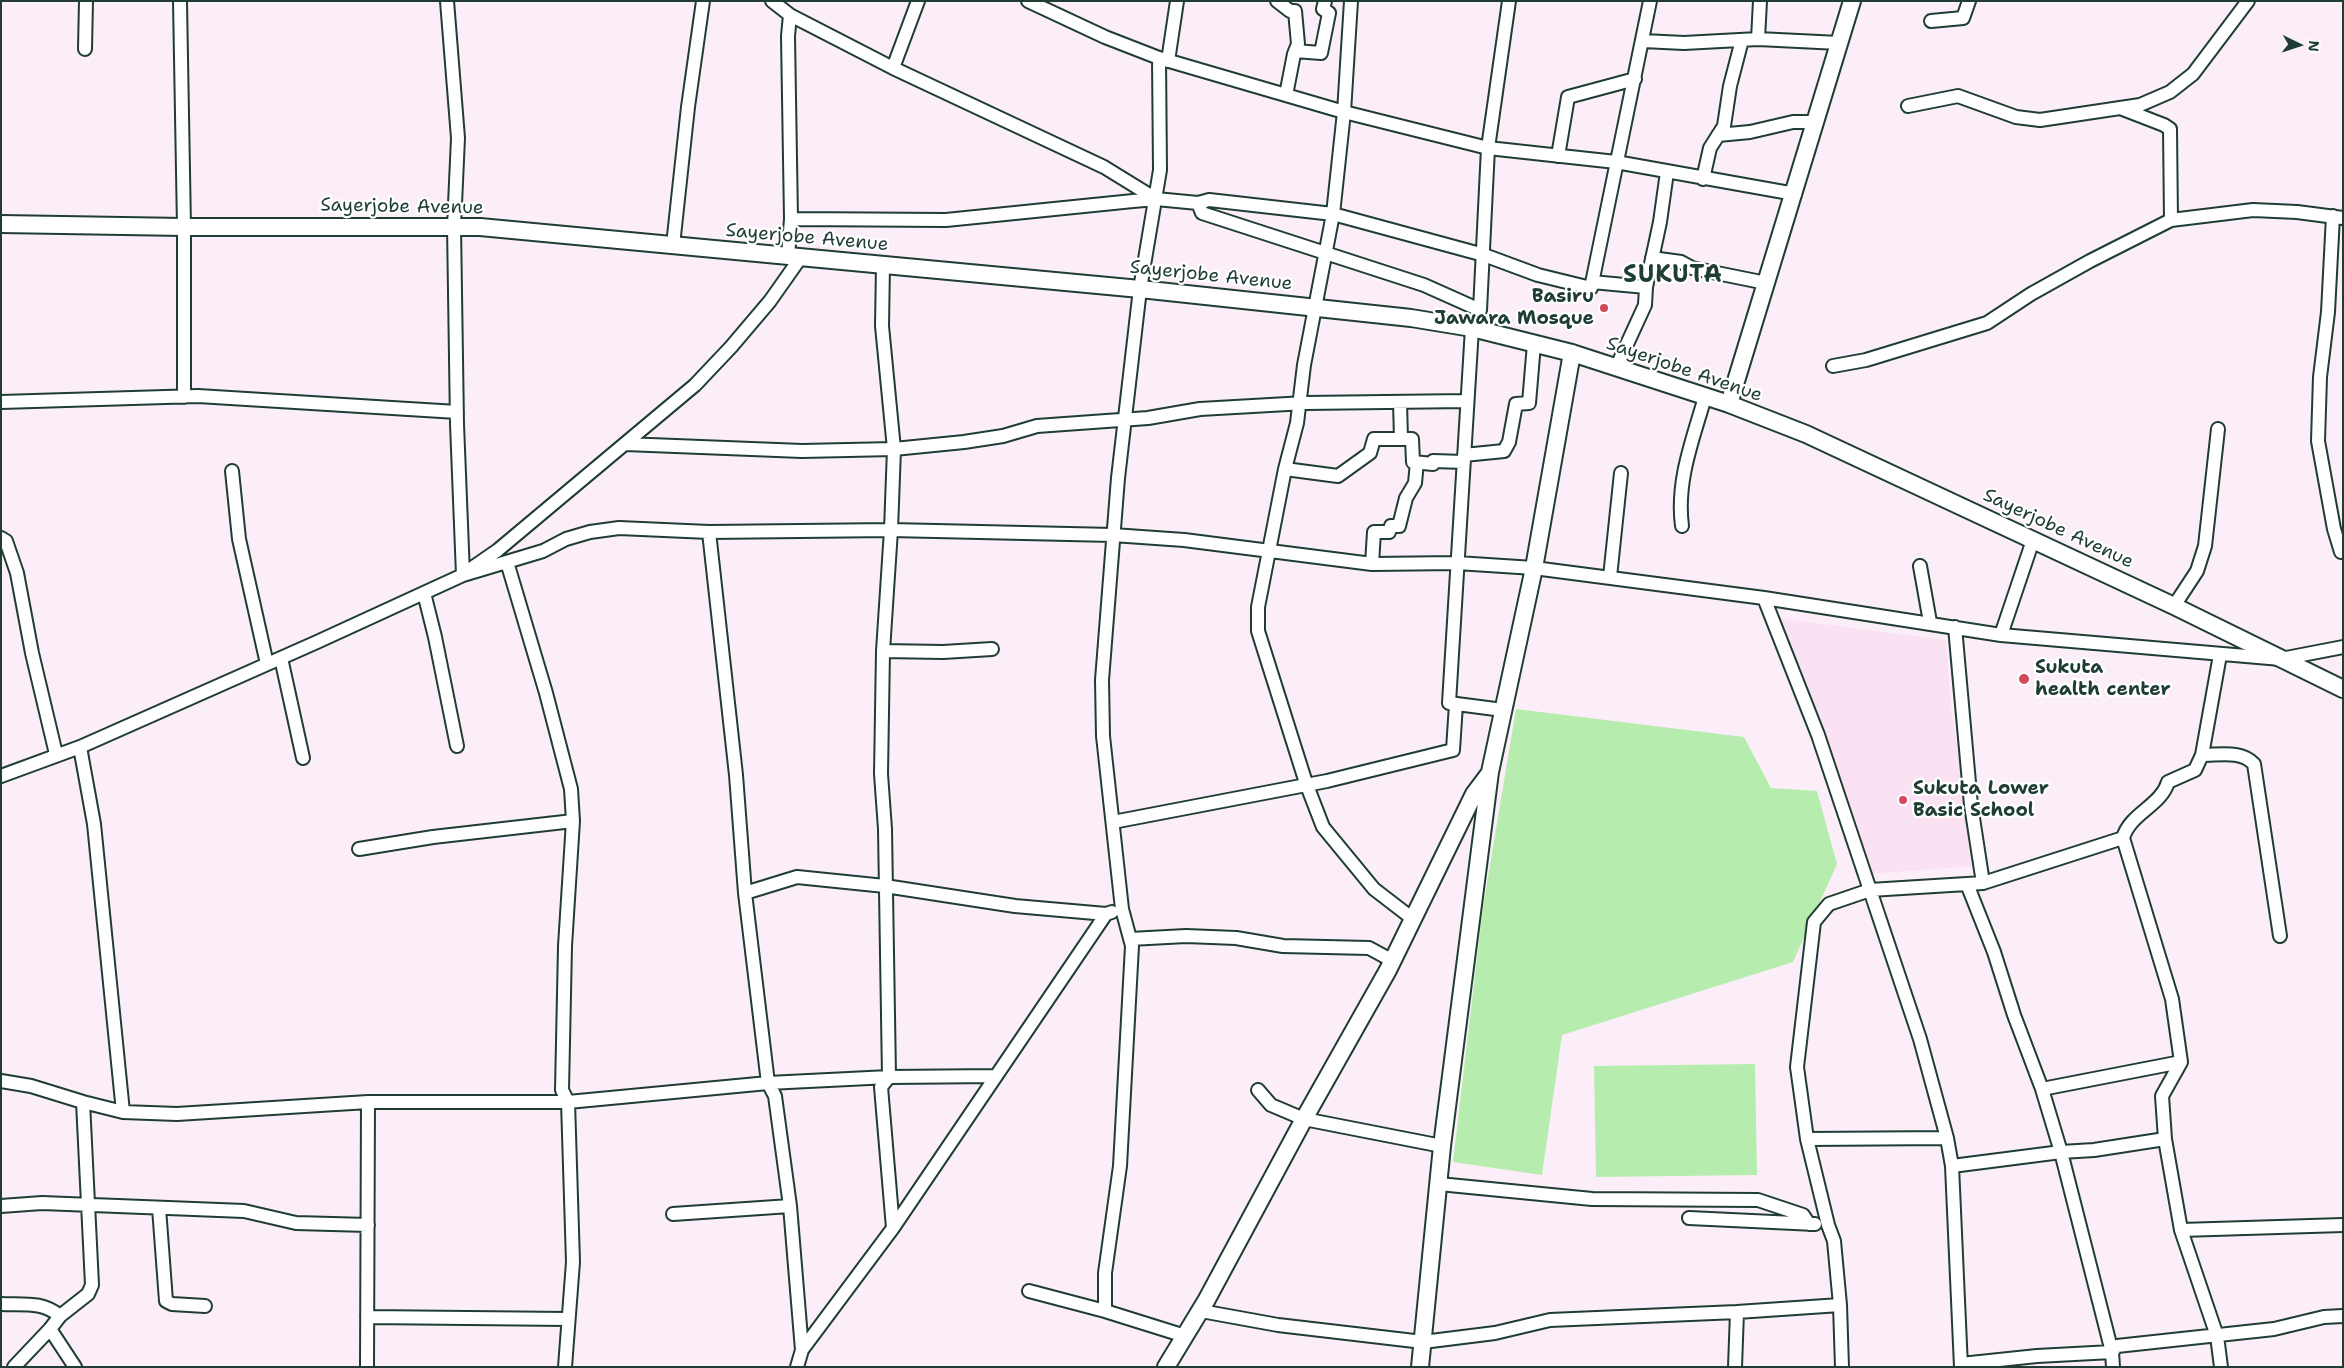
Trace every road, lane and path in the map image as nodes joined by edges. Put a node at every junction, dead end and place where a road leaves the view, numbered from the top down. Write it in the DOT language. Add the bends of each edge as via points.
graph roads {
  1 [pos="86,1"];
  2 [pos="180,1"];
  3 [pos="447,1"];
  4 [pos="703,1"];
  5 [pos="772,1"];
  6 [pos="918,1"];
  7 [pos="1028,1"];
  8 [pos="1177,1"];
  9 [pos="1276,1"];
  10 [pos="1325,1"];
  11 [pos="1351,1"];
  12 [pos="1509,1"];
  13 [pos="1650,1"];
  14 [pos="1760,1"];
  15 [pos="1852,1"];
  16 [pos="1970,1"];
  17 [pos="2248,1"];
  18 [pos="1052,6"];
  19 [pos="790,15"];
  20 [pos="1931,21"];
  21 [pos="1758,39"];
  22 [pos="1742,40"];
  23 [pos="1643,41"];
  24 [pos="1839,43"];
  25 [pos="85,50"];
  26 [pos="1295,51"];
  27 [pos="1164,59"];
  28 [pos="893,68"];
  29 [pos="1635,79"];
  30 [pos="1286,95"];
  31 [pos="1908,106"];
  32 [pos="2120,108"];
  33 [pos="1344,112"];
  34 [pos="1816,122"];
  35 [pos="1718,135"];
  36 [pos="1488,148"];
  37 [pos="1558,156"];
  38 [pos="1616,162"];
  39 [pos="1668,172"];
  40 [pos="1703,179"];
  41 [pos="1795,194"];
  42 [pos="1156,199"];
  43 [pos="1198,203"];
  44 [pos="1333,214"];
  45 [pos="2338,217"];
  46 [pos="791,219"];
  47 [pos="2171,220"];
  48 [pos="1,224"];
  49 [pos="454,226"];
  50 [pos="184,227"];
  51 [pos="673,245"];
  52 [pos="1326,254"];
  53 [pos="1484,255"];
  54 [pos="794,257"];
  55 [pos="1652,258"];
  56 [pos="883,265"];
  57 [pos="1592,282"];
  58 [pos="1766,283"];
  59 [pos="1646,287"];
  60 [pos="1140,289"];
  61 [pos="1314,307"];
  62 [pos="1480,310"];
  63 [pos="1472,328"];
  64 [pos="1534,344"];
  65 [pos="1572,353"];
  66 [pos="1833,366"];
  67 [pos="1616,368"];
  68 [pos="184,397"];
  69 [pos="1706,397"];
  70 [pos="1467,401"];
  71 [pos="1,402"];
  72 [pos="1400,402"];
  73 [pos="1299,403"];
  74 [pos="1729,404"];
  75 [pos="457,412"];
  76 [pos="1126,420"];
  77 [pos="2218,429"];
  78 [pos="1400,439"];
  79 [pos="625,444"];
  80 [pos="894,449"];
  81 [pos="1464,458"];
  82 [pos="1417,462"];
  83 [pos="1285,469"];
  84 [pos="232,471"];
  85 [pos="1621,473"];
  86 [pos="1682,526"];
  87 [pos="892,530"];
  88 [pos="709,532"];
  89 [pos="1114,535"];
  90 [pos="1,538"];
  91 [pos="2033,540"];
  92 [pos="1270,550"];
  93 [pos="2342,554"];
  94 [pos="507,562"];
  95 [pos="1457,563"];
  96 [pos="1372,564"];
  97 [pos="1920,566"];
  98 [pos="1534,568"];
  99 [pos="463,574"];
  100 [pos="1610,577"];
  101 [pos="424,593"];
  102 [pos="1764,598"];
  103 [pos="2174,606"];
  104 [pos="1930,622"];
  105 [pos="1955,627"];
  106 [pos="2001,635"];
  107 [pos="2343,647"];
  108 [pos="992,649"];
  109 [pos="883,651"];
  110 [pos="2220,655"];
  111 [pos="280,658"];
  112 [pos="2280,659"];
  113 [pos="267,664"];
  114 [pos="2343,690"];
  115 [pos="1456,704"];
  116 [pos="1503,710"];
  117 [pos="457,746"];
  118 [pos="80,747"];
  119 [pos="56,754"];
  120 [pos="2202,754"];
  121 [pos="303,758"];
  122 [pos="1490,772"];
  123 [pos="1,776"];
  124 [pos="1306,783"];
  125 [pos="573,821"];
  126 [pos="1113,822"];
  127 [pos="2123,838"];
  128 [pos="359,849"];
  129 [pos="1983,883"];
  130 [pos="1967,884"];
  131 [pos="885,886"];
  132 [pos="1870,890"];
  133 [pos="745,893"];
  134 [pos="1122,909"];
  135 [pos="1106,914"];
  136 [pos="1414,919"];
  137 [pos="2280,936"];
  138 [pos="1130,939"];
  139 [pos="1393,961"];
  140 [pos="2181,1062"];
  141 [pos="996,1076"];
  142 [pos="889,1077"];
  143 [pos="1,1081"];
  144 [pos="768,1083"];
  145 [pos="2042,1089"];
  146 [pos="1258,1090"];
  147 [pos="82,1102"];
  148 [pos="368,1102"];
  149 [pos="568,1102"];
  150 [pos="123,1112"];
  151 [pos="1304,1119"];
  152 [pos="1947,1138"];
  153 [pos="1807,1139"];
  154 [pos="2166,1139"];
  155 [pos="1442,1146"];
  156 [pos="2061,1152"];
  157 [pos="1952,1166"];
  158 [pos="1439,1184"];
  159 [pos="87,1205"];
  160 [pos="1,1206"];
  161 [pos="790,1206"];
  162 [pos="159,1208"];
  163 [pos="673,1214"];
  164 [pos="1689,1218"];
  165 [pos="1809,1224"];
  166 [pos="1828,1224"];
  167 [pos="368,1225"];
  168 [pos="2343,1225"];
  169 [pos="893,1228"];
  170 [pos="2181,1230"];
  171 [pos="1029,1291"];
  172 [pos="1,1304"];
  173 [pos="1840,1305"];
  174 [pos="204,1306"];
  175 [pos="1201,1310"];
  176 [pos="1105,1311"];
  177 [pos="1737,1312"];
  178 [pos="60,1316"];
  179 [pos="2343,1316"];
  180 [pos="368,1317"];
  181 [pos="568,1319"];
  182 [pos="50,1329"];
  183 [pos="1185,1336"];
  184 [pos="2217,1336"];
  185 [pos="1423,1342"];
  186 [pos="802,1350"];
  187 [pos="2112,1352"];
  188 [pos="1961,1365"];
  189 [pos="799,1366"];
  190 [pos="14,1367"];
  191 [pos="75,1367"];
  192 [pos="367,1367"];
  193 [pos="565,1367"];
  194 [pos="1166,1367"];
  195 [pos="1420,1367"];
  196 [pos="1735,1367"];
  197 [pos="1842,1367"];
  198 [pos="2113,1367"];
  199 [pos="2221,1367"];
  1 -- 25 [label="street"];
  2 -- 50 [label="street"];
  3 -- 49 [label="street" via="458,138"];
  4 -- 51 [label="street"];
  5 -- 19 [label="street"];
  6 -- 28 [label="street"];
  7 -- 18 [label="street"];
  8 -- 27 [label="street"];
  9 -- 26 [label="street" via="1295,11 1298,44"];
  10 -- 26 [label="street" via="1323,10 1329,13 1321,53"];
  11 -- 33 [label="street"];
  12 -- 36 [label="street"];
  13 -- 23 [label="street"];
  14 -- 21 [label="street"];
  15 -- 24 [label="street"];
  16 -- 20 [label="street" via="1963,18"];
  17 -- 32 [label="street" via="2193,74 2170,92 2140,105"];
  18 -- 27 [label="street" via="1105,37"];
  19 -- 28 [label="street"];
  19 -- 46 [label="street"];
  21 -- 22 [label="street"];
  21 -- 24 [label="street"];
  22 -- 23 [label="street"];
  22 -- 35 [label="street" via="1724,126"];
  23 -- 29 [label="street"];
  24 -- 34 [label="street"];
  26 -- 30 [label="street"];
  27 -- 30 [label="street"];
  27 -- 42 [label="street"];
  28 -- 42 [label="street" via="1104,167"];
  29 -- 37 [label="street" via="1568,96"];
  29 -- 38 [label="street"];
  30 -- 33 [label="street"];
  31 -- 32 [label="street" via="1958,96 2016,117 2040,120"];
  32 -- 47 [label="street" via="2170,129"];
  33 -- 36 [label="street"];
  33 -- 44 [label="street"];
  34 -- 35 [label="street" via="1793,122 1750,132"];
  34 -- 41 [label="street"];
  35 -- 40 [label="street" via="1710,148"];
  36 -- 37 [label="street"];
  36 -- 53 [label="street"];
  37 -- 38 [label="street"];
  38 -- 39 [label="street"];
  38 -- 57 [label="street"];
  39 -- 40 [label="street"];
  39 -- 55 [label="street"];
  40 -- 41 [label="street"];
  41 -- 58 [label="street"];
  42 -- 43 [label="street"];
  42 -- 46 [label="street" via="946,220"];
  42 -- 60 [label="street"];
  43 -- 44 [label="street" via="1209,200"];
  43 -- 52 [label="street" via="1202,213"];
  44 -- 52 [label="street"];
  44 -- 53 [label="street"];
  45 -- 47 [label="street" via="2254,210"];
  45 -- 93 [label="street" via="2320,377 2318,441 2334,529"];
  46 -- 54 [label="street"];
  47 -- 66 [label="street" via="2031,294 1987,323 1866,360"];
  48 -- 50 [label="street, Sayerjobe Avenue"];
  49 -- 50 [label="street, Sayerjobe Avenue"];
  49 -- 51 [label="street, Sayerjobe Avenue"];
  49 -- 75 [label="street"];
  50 -- 68 [label="street"];
  51 -- 54 [label="street, Sayerjobe Avenue"];
  52 -- 61 [label="street"];
  52 -- 62 [label="street" via="1424,285"];
  53 -- 57 [label="street" via="1591,288"];
  53 -- 62 [label="street"];
  54 -- 56 [label="street, Sayerjobe Avenue"];
  54 -- 79 [label="street" via="770,301 731,347 695,385"];
  55 -- 58 [label="street"];
  55 -- 59 [label="street"];
  56 -- 60 [label="street, Sayerjobe Avenue"];
  56 -- 80 [label="street" via="882,326"];
  57 -- 59 [label="street"];
  58 -- 74 [label="street"];
  59 -- 67 [label="street" via="1645,305"];
  60 -- 61 [label="street, Sayerjobe Avenue"];
  60 -- 76 [label="street"];
  61 -- 63 [label="street, Sayerjobe Avenue"];
  61 -- 73 [label="street"];
  62 -- 63 [label="street"];
  63 -- 64 [label="street, Sayerjobe Avenue"];
  63 -- 70 [label="street"];
  64 -- 65 [label="street, Sayerjobe Avenue"];
  64 -- 81 [label="street" via="1529,403 1516,404 1509,442 1504,451"];
  65 -- 67 [label="street, Sayerjobe Avenue"];
  65 -- 98 [label="street"];
  67 -- 69 [label="street, Sayerjobe Avenue"];
  68 -- 71 [label="street"];
  68 -- 75 [label="street"];
  69 -- 74 [label="street, Sayerjobe Avenue"];
  69 -- 86 [label="street" via="1683,473"];
  70 -- 72 [label="street"];
  70 -- 81 [label="street"];
  72 -- 73 [label="street"];
  72 -- 78 [label="street"];
  73 -- 76 [label="street" via="1200,409"];
  73 -- 83 [label="street"];
  74 -- 91 [label="street, Sayerjobe Avenue" via="1859,457"];
  75 -- 99 [label="street"];
  76 -- 80 [label="street" via="1037,426 1003,436"];
  76 -- 89 [label="street"];
  77 -- 103 [label="street" via="2204,546 2197,571"];
  78 -- 82 [label="street" via="1412,439 1413,462"];
  78 -- 83 [label="street" via="1374,440 1370,454 1338,476"];
  79 -- 80 [label="street" via="802,451"];
  79 -- 99 [label="street" via="498,550"];
  80 -- 87 [label="street"];
  81 -- 82 [label="street"];
  81 -- 95 [label="street"];
  82 -- 96 [label="street" via="1415,484 1406,498 1399,526 1391,526 1389,532 1374,532"];
  83 -- 92 [label="street"];
  84 -- 113 [label="street" via="240,539"];
  85 -- 100 [label="street"];
  87 -- 88 [label="street"];
  87 -- 89 [label="street"];
  87 -- 109 [label="street"];
  88 -- 94 [label="street" via="619,528 590,532"];
  88 -- 133 [label="street" via="736,775"];
  89 -- 92 [label="street"];
  89 -- 126 [label="street" via="1102,680 1103,736"];
  90 -- 119 [label="street" via="6,541 18,573 32,653"];
  91 -- 103 [label="street, Sayerjobe Avenue"];
  91 -- 106 [label="street"];
  92 -- 96 [label="street"];
  92 -- 124 [label="street" via="1258,607 1258,631"];
  94 -- 99 [label="street"];
  94 -- 125 [label="street" via="571,789"];
  95 -- 96 [label="street"];
  95 -- 98 [label="street"];
  95 -- 115 [label="street" via="1449,703"];
  97 -- 104 [label="street"];
  98 -- 100 [label="street"];
  98 -- 116 [label="street"];
  99 -- 101 [label="street"];
  100 -- 102 [label="street"];
  101 -- 111 [label="street"];
  101 -- 117 [label="street"];
  102 -- 104 [label="street"];
  102 -- 132 [label="street" via="1818,735"];
  103 -- 112 [label="street, Sayerjobe Avenue"];
  104 -- 105 [label="street"];
  105 -- 106 [label="street"];
  105 -- 129 [label="street" via="1971,805"];
  106 -- 110 [label="street"];
  107 -- 112 [label="street"];
  108 -- 109 [label="street"];
  109 -- 131 [label="street" via="881,774"];
  110 -- 112 [label="street"];
  110 -- 120 [label="street"];
  111 -- 113 [label="street"];
  111 -- 121 [label="street"];
  112 -- 114 [label="street, Sayerjobe Avenue"];
  113 -- 118 [label="street"];
  115 -- 116 [label="street"];
  115 -- 124 [label="street" via="1453,750 1327,781"];
  116 -- 122 [label="street"];
  118 -- 119 [label="street"];
  118 -- 150 [label="street" via="94,824"];
  119 -- 123 [label="street"];
  120 -- 127 [label="street" via="2195,770 2168,782 2165,792 2130,823"];
  120 -- 137 [label="street" via="2240,754 2254,764"];
  122 -- 136 [label="street" via="1474,794"];
  122 -- 155 [label="street"];
  124 -- 126 [label="street"];
  124 -- 136 [label="street" via="1323,827 1334,841 1374,888"];
  125 -- 128 [label="street"];
  125 -- 149 [label="street" via="564,946 562,1090"];
  126 -- 134 [label="street"];
  127 -- 129 [label="street"];
  127 -- 140 [label="street" via="2172,999"];
  129 -- 130 [label="street"];
  130 -- 132 [label="street"];
  130 -- 145 [label="street"];
  131 -- 133 [label="street" via="797,877"];
  131 -- 135 [label="street" via="1015,906"];
  131 -- 142 [label="street"];
  132 -- 152 [label="street" via="1920,1039"];
  132 -- 153 [label="street" via="1829,904 1814,922 1796,1067"];
  133 -- 144 [label="street"];
  134 -- 135 [label="street"];
  134 -- 138 [label="street"];
  135 -- 141 [label="street"];
  136 -- 139 [label="street"];
  138 -- 139 [label="street" via="1186,936 1236,938 1282,946 1368,948"];
  138 -- 176 [label="street" via="1120,1166 1105,1273"];
  139 -- 151 [label="street"];
  140 -- 145 [label="street"];
  140 -- 154 [label="street" via="2162,1096"];
  141 -- 142 [label="street"];
  141 -- 169 [label="street"];
  142 -- 144 [label="street"];
  142 -- 169 [label="street" via="881,1087"];
  143 -- 147 [label="street" via="31,1086"];
  144 -- 149 [label="street"];
  144 -- 161 [label="street" via="775,1096"];
  145 -- 156 [label="street"];
  146 -- 151 [label="street" via="1271,1105"];
  147 -- 150 [label="street"];
  147 -- 159 [label="street"];
  148 -- 149 [label="street"];
  148 -- 150 [label="street" via="177,1114"];
  148 -- 167 [label="street"];
  149 -- 181 [label="street" via="573,1262"];
  151 -- 155 [label="street"];
  151 -- 175 [label="street"];
  152 -- 153 [label="street"];
  152 -- 157 [label="street"];
  153 -- 166 [label="street"];
  154 -- 156 [label="street"];
  154 -- 170 [label="street"];
  155 -- 158 [label="street"];
  156 -- 157 [label="street"];
  156 -- 187 [label="street"];
  157 -- 188 [label="street"];
  158 -- 165 [label="street" via="1592,1198 1758,1200 1803,1215"];
  158 -- 185 [label="street"];
  159 -- 160 [label="street" via="42,1203"];
  159 -- 162 [label="street"];
  159 -- 178 [label="street" via="92,1285 88,1294"];
  161 -- 163 [label="street"];
  161 -- 186 [label="street"];
  162 -- 167 [label="street" via="244,1211 296,1223"];
  162 -- 174 [label="street" via="166,1301"];
  164 -- 165 [label="street"];
  165 -- 166 [label="street"];
  166 -- 173 [label="street" via="1834,1241"];
  167 -- 180 [label="street"];
  168 -- 170 [label="street"];
  169 -- 186 [label="street"];
  170 -- 184 [label="street"];
  171 -- 176 [label="street"];
  172 -- 178 [label="street" via="41,1305"];
  173 -- 177 [label="street"];
  173 -- 197 [label="street"];
  175 -- 183 [label="street"];
  175 -- 185 [label="street" via="1278,1325"];
  176 -- 183 [label="street"];
  177 -- 185 [label="street" via="1550,1320 1495,1333"];
  177 -- 196 [label="street"];
  178 -- 182 [label="street"];
  179 -- 184 [label="street"];
  180 -- 181 [label="street"];
  180 -- 192 [label="street"];
  181 -- 193 [label="street"];
  182 -- 190 [label="street"];
  182 -- 191 [label="street"];
  183 -- 194 [label="street"];
  184 -- 187 [label="street" via="2117,1346"];
  184 -- 199 [label="street"];
  185 -- 195 [label="street"];
  186 -- 189 [label="street"];
  187 -- 188 [label="street"];
  187 -- 198 [label="street"];
}
